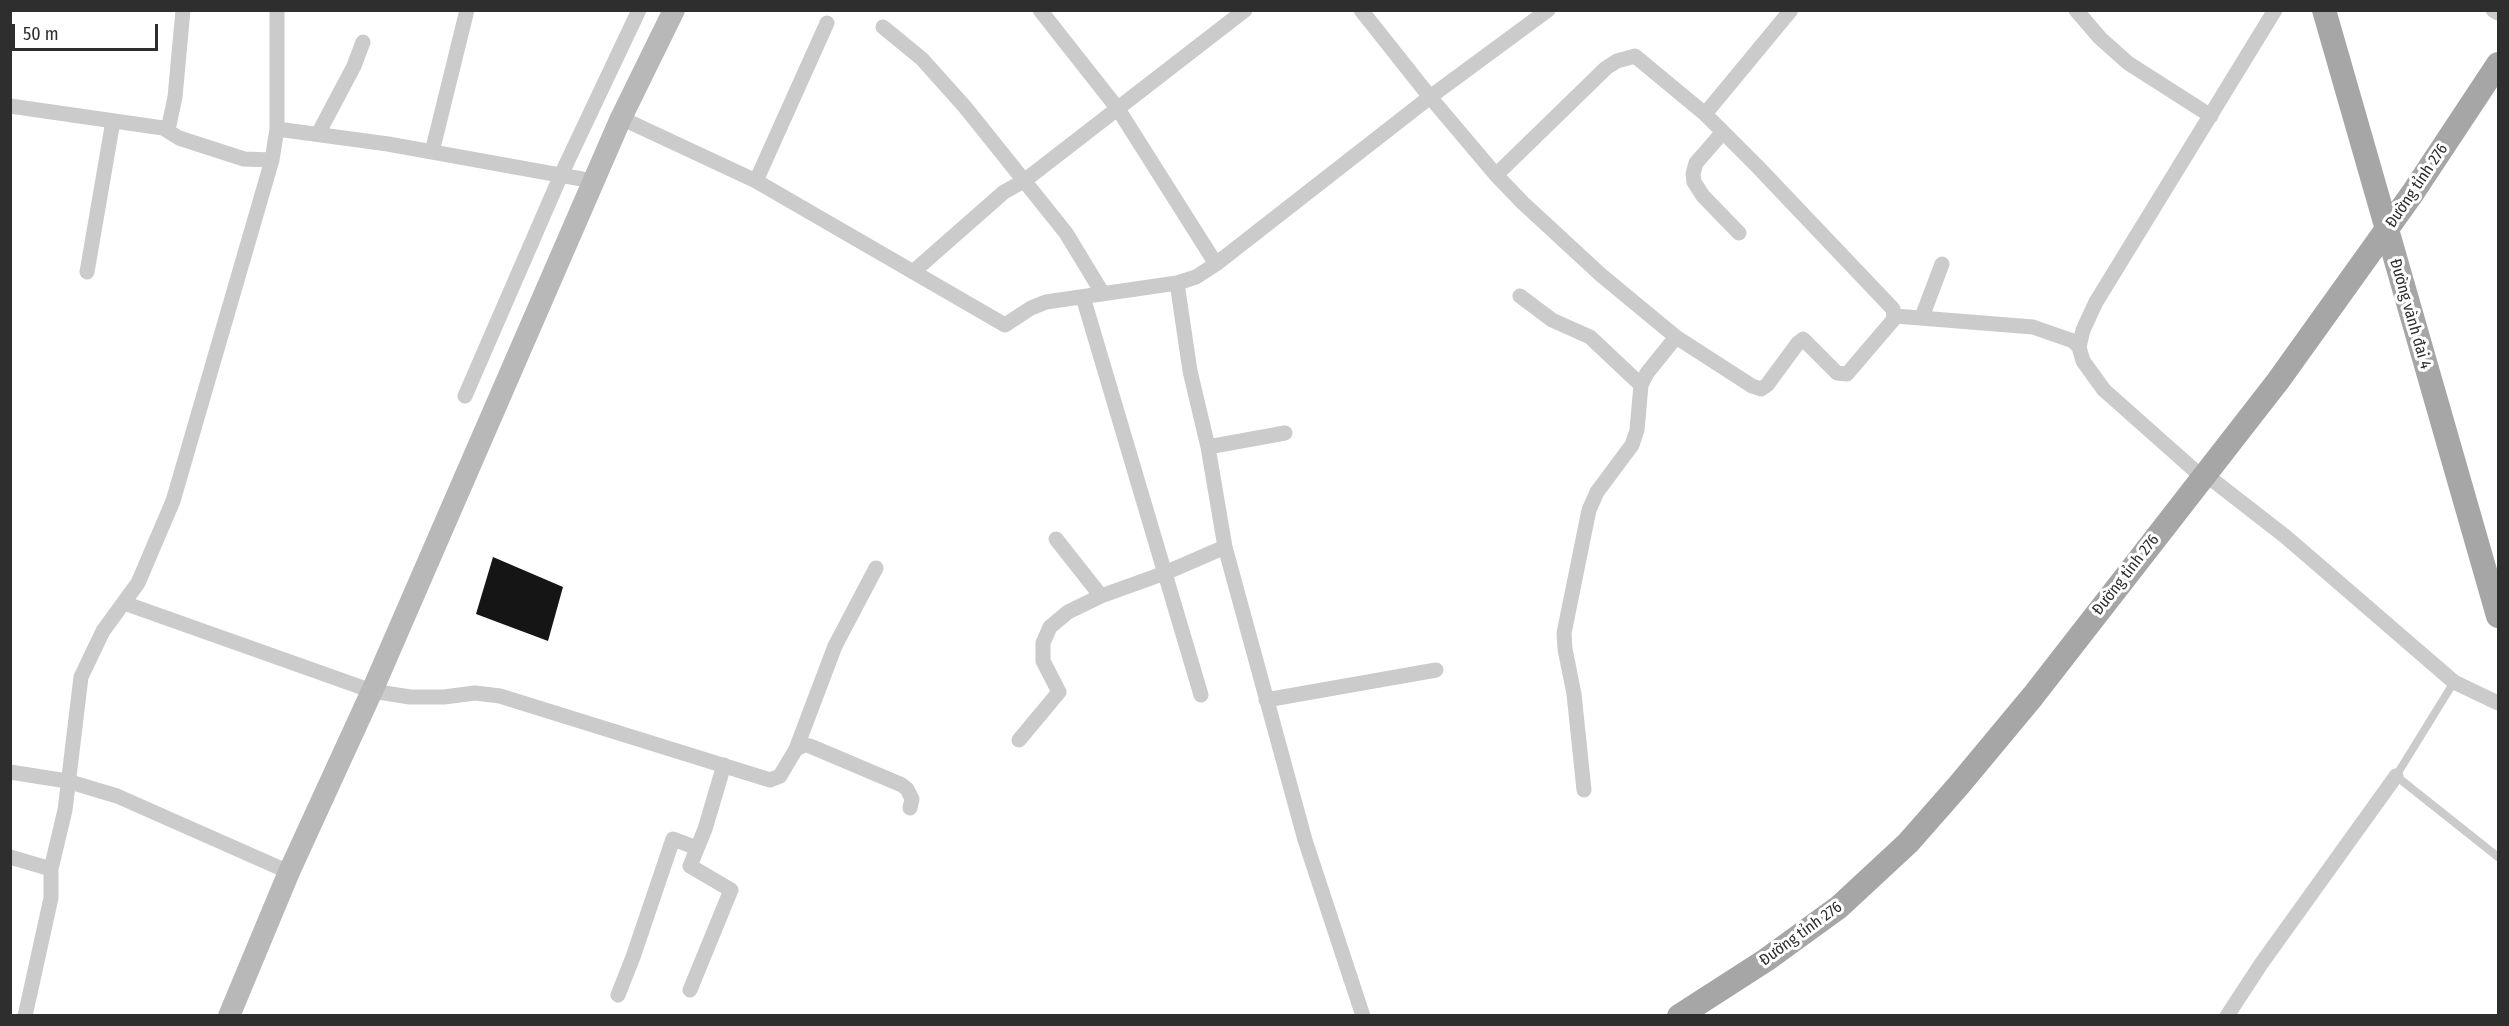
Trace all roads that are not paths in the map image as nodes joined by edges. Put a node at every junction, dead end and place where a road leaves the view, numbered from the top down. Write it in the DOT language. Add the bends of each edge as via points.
graph roads {
  1 [pos="183,10"];
  2 [pos="277,10"];
  3 [pos="467,10"];
  4 [pos="639,10"];
  5 [pos="674,10"];
  6 [pos="1040,10"];
  7 [pos="1245,10"];
  8 [pos="1361,10"];
  9 [pos="1548,10"];
  10 [pos="1791,10"];
  11 [pos="2076,10"];
  12 [pos="2275,10"];
  13 [pos="2324,10"];
  14 [pos="2493,10"];
  15 [pos="2499,13"];
  16 [pos="827,23"];
  17 [pos="883,27"];
  18 [pos="363,42"];
  19 [pos="2499,64"];
  20 [pos="1430,97"];
  21 [pos="10,106"];
  22 [pos="1118,109"];
  23 [pos="1705,114"];
  24 [pos="2211,116"];
  25 [pos="621,118"];
  26 [pos="113,121"];
  27 [pos="278,129"];
  28 [pos="168,130"];
  29 [pos="1723,132"];
  30 [pos="318,134"];
  31 [pos="432,152"];
  32 [pos="272,160"];
  33 [pos="1496,175"];
  34 [pos="561,176"];
  35 [pos="593,181"];
  36 [pos="756,181"];
  37 [pos="1024,181"];
  38 [pos="2386,231"];
  39 [pos="1739,233"];
  40 [pos="1216,264"];
  41 [pos="1942,264"];
  42 [pos="87,272"];
  43 [pos="913,272"];
  44 [pos="1177,283"];
  45 [pos="1102,294"];
  46 [pos="1520,296"];
  47 [pos="1083,297"];
  48 [pos="1895,316"];
  49 [pos="1922,316"];
  50 [pos="1676,337"];
  51 [pos="2079,346"];
  52 [pos="1641,385"];
  53 [pos="465,396"];
  54 [pos="1285,433"];
  55 [pos="1208,447"];
  56 [pos="2203,475"];
  57 [pos="1056,539"];
  58 [pos="1225,547"];
  59 [pos="876,568"];
  60 [pos="1165,573"];
  61 [pos="1101,596"];
  62 [pos="124,603"];
  63 [pos="2499,616"];
  64 [pos="1436,670"];
  65 [pos="2454,682"];
  66 [pos="372,691"];
  67 [pos="1201,695"];
  68 [pos="1266,700"];
  69 [pos="2499,703"];
  70 [pos="1019,740"];
  71 [pos="796,749"];
  72 [pos="724,765"];
  73 [pos="10,772"];
  74 [pos="2396,776"];
  75 [pos="67,781"];
  76 [pos="1584,790"];
  77 [pos="909,808"];
  78 [pos="697,848"];
  79 [pos="10,857"];
  80 [pos="2499,857"];
  81 [pos="51,869"];
  82 [pos="289,872"];
  83 [pos="690,990"];
  84 [pos="618,994"];
  85 [pos="25,1016"];
  86 [pos="230,1016"];
  87 [pos="1363,1016"];
  88 [pos="1680,1016"];
  89 [pos="2227,1016"];
  1 -- 28 [label="street" via="176,97"];
  2 -- 27 [label="street"];
  3 -- 31 [label="street"];
  4 -- 34 [label="street"];
  5 -- 25 [label="main road"];
  6 -- 22 [label="street"];
  7 -- 22 [label="street"];
  8 -- 20 [label="street"];
  9 -- 20 [label="street"];
  10 -- 23 [label="street"];
  11 -- 24 [label="street" via="2128,63"];
  12 -- 24 [label="street"];
  13 -- 38 [label="main road, Đường vành đai 4"];
  14 -- 15 [label="street"];
  16 -- 36 [label="street"];
  17 -- 37 [label="street" via="922,59"];
  18 -- 30 [label="street"];
  19 -- 38 [label="main road, Đường tỉnh 276"];
  20 -- 33 [label="street"];
  20 -- 40 [label="street"];
  21 -- 26 [label="street"];
  22 -- 37 [label="street"];
  22 -- 40 [label="street"];
  23 -- 29 [label="street"];
  23 -- 33 [label="street" via="1635,56 1628,57 1606,68"];
  24 -- 51 [label="street" via="2096,302"];
  25 -- 35 [label="main road"];
  25 -- 36 [label="street"];
  26 -- 28 [label="street"];
  26 -- 42 [label="street"];
  27 -- 30 [label="street"];
  27 -- 32 [label="street"];
  28 -- 32 [label="street" via="179,138 244,159"];
  29 -- 39 [label="street" via="1696,163 1694,182"];
  29 -- 48 [label="street" via="1893,309"];
  30 -- 31 [label="street"];
  31 -- 34 [label="street"];
  32 -- 62 [label="street" via="173,501 138,583"];
  33 -- 50 [label="street" via="1554,233"];
  34 -- 35 [label="street"];
  34 -- 53 [label="street"];
  35 -- 66 [label="main road"];
  36 -- 43 [label="street"];
  37 -- 43 [label="street" via="1004,192"];
  37 -- 45 [label="street" via="1066,233"];
  38 -- 56 [label="main road, Đường tỉnh 276" via="2278,381"];
  38 -- 63 [label="main road, Đường vành đai 4"];
  40 -- 44 [label="street"];
  41 -- 49 [label="street"];
  43 -- 47 [label="street" via="1005,324 1046,302"];
  44 -- 45 [label="street"];
  44 -- 55 [label="street" via="1190,371"];
  45 -- 47 [label="street"];
  46 -- 52 [label="street" via="1552,320 1590,337"];
  47 -- 60 [label="street"];
  48 -- 49 [label="street"];
  48 -- 50 [label="street" via="1847,374 1837,373 1803,339 1761,389"];
  49 -- 51 [label="street" via="2033,327"];
  50 -- 52 [label="street"];
  51 -- 56 [label="street" via="2083,361 2104,390"];
  52 -- 76 [label="street" via="1632,445 1597,492 1589,510 1564,633"];
  54 -- 55 [label="street"];
  55 -- 58 [label="street"];
  56 -- 65 [label="street" via="2286,537"];
  56 -- 88 [label="main road, Đường tỉnh 276" via="2033,696 1908,843 1819,922"];
  57 -- 61 [label="street"];
  58 -- 60 [label="street"];
  58 -- 68 [label="street"];
  59 -- 71 [label="street" via="835,646"];
  60 -- 61 [label="street"];
  60 -- 67 [label="street"];
  61 -- 70 [label="street" via="1068,612 1050,627 1043,643 1043,661 1059,692"];
  62 -- 66 [label="street"];
  62 -- 75 [label="street" via="103,631 81,677"];
  64 -- 68 [label="street"];
  65 -- 69 [label="street"];
  65 -- 74 [label="lane"];
  66 -- 72 [label="street" via="410,697 475,693 500,696"];
  66 -- 82 [label="main road"];
  68 -- 87 [label="street" via="1305,840"];
  71 -- 72 [label="street" via="780,776 770,780"];
  71 -- 77 [label="street" via="810,746 902,785 912,799"];
  72 -- 78 [label="street"];
  73 -- 75 [label="street"];
  74 -- 80 [label="lane"];
  74 -- 89 [label="street"];
  75 -- 81 [label="street"];
  75 -- 82 [label="street" via="117,796"];
  78 -- 83 [label="street" via="690,866 731,890"];
  78 -- 84 [label="street" via="673,839"];
  79 -- 81 [label="street"];
  81 -- 85 [label="street" via="51,898"];
  82 -- 86 [label="main road"];
}
